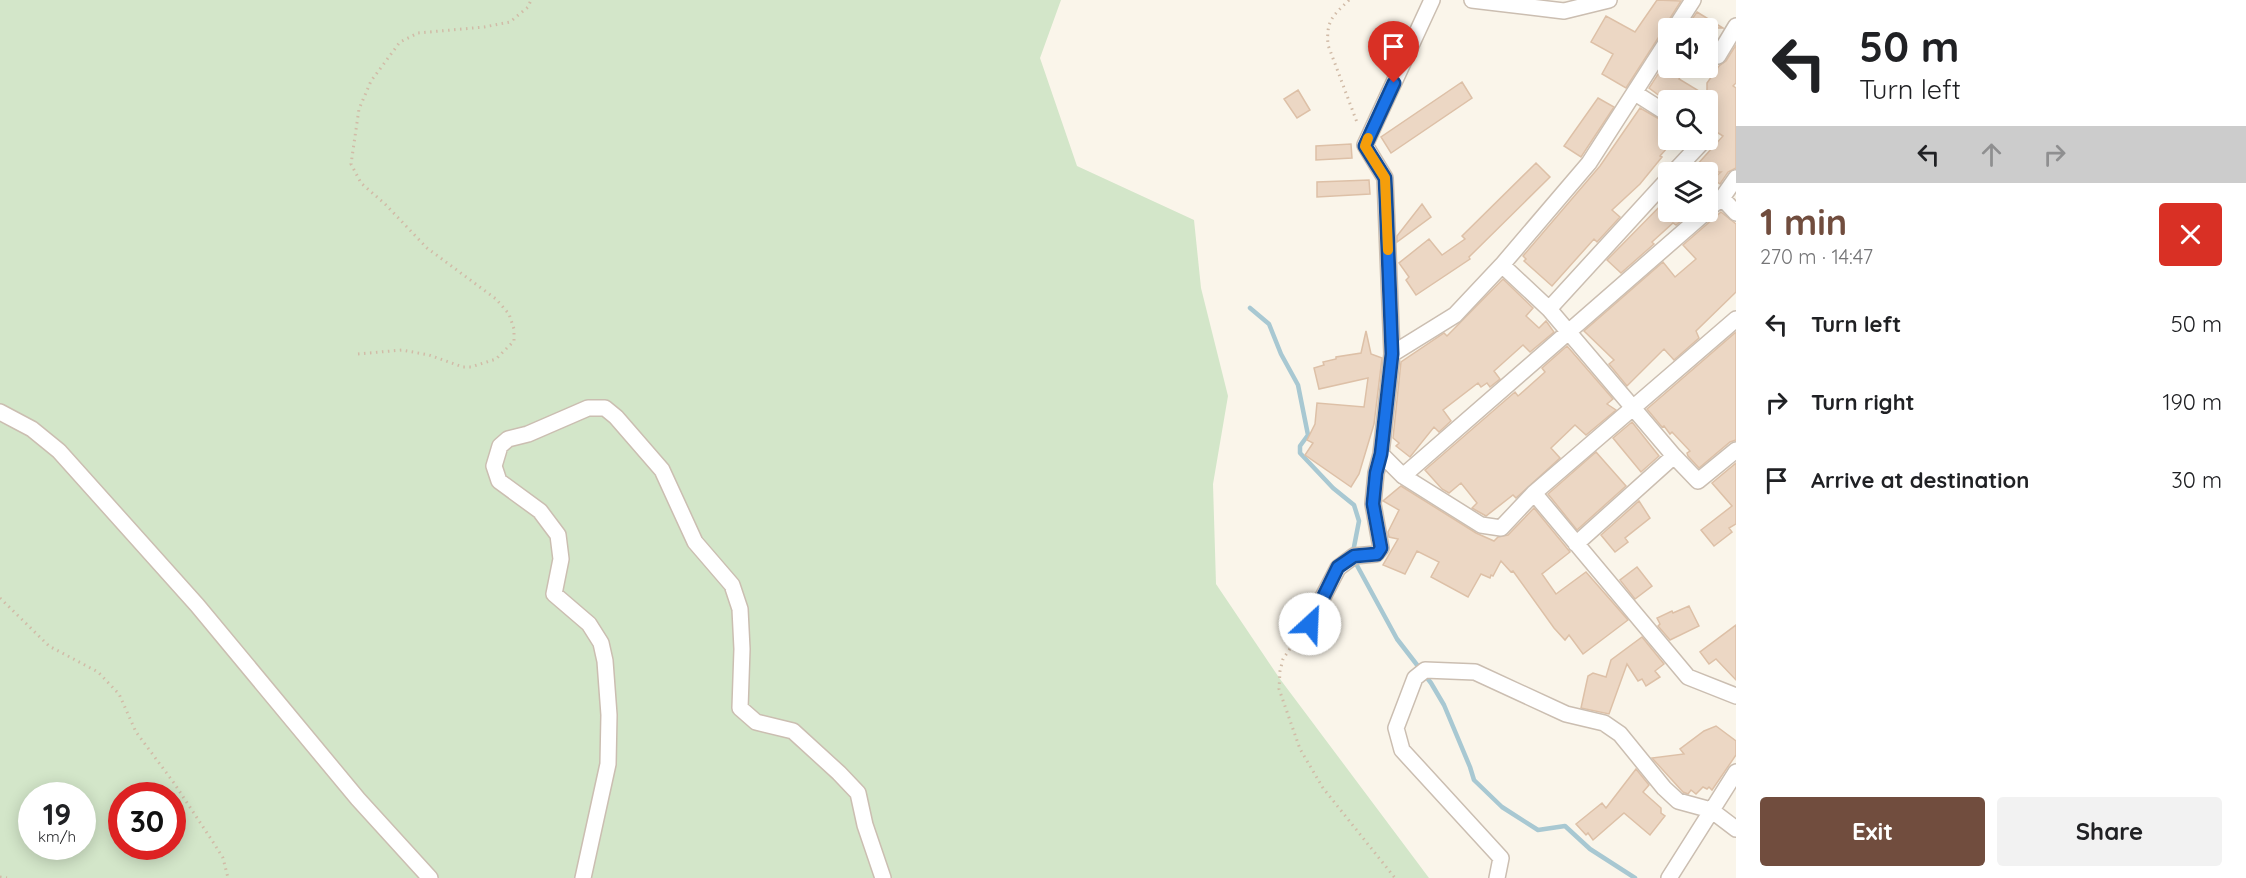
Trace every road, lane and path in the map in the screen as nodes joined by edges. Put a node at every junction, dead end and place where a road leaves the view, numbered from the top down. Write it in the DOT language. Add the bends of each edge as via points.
graph roads {
  1 [pos="531,0"];
  2 [pos="1349,0"];
  3 [pos="1432,0"];
  4 [pos="1472,0"];
  5 [pos="1609,0"];
  6 [pos="1693,0"];
  7 [pos="1549,5"];
  8 [pos="1681,18"];
  9 [pos="1736,26"];
  10 [pos="1658,56"];
  11 [pos="1718,56"];
  12 [pos="1635,93"];
  13 [pos="1658,108"];
  14 [pos="1365,146"];
  15 [pos="1695,150"];
  16 [pos="1683,162"];
  17 [pos="1736,178"];
  18 [pos="1658,190"];
  19 [pos="1722,198"];
  20 [pos="1718,201"];
  21 [pos="1736,213"];
  22 [pos="1693,222"];
  23 [pos="1502,265"];
  24 [pos="1549,309"];
  25 [pos="1736,318"];
  26 [pos="1567,332"];
  27 [pos="358,354"];
  28 [pos="1392,354"];
  29 [pos="1633,408"];
  30 [pos="0,412"];
  31 [pos="1736,450"];
  32 [pos="1381,454"];
  33 [pos="1674,456"];
  34 [pos="1403,476"];
  35 [pos="1534,493"];
  36 [pos="1576,544"];
  37 [pos="0,598"];
  38 [pos="1310,624"];
  39 [pos="1736,696"];
  40 [pos="1736,772"];
  41 [pos="1711,810"];
  42 [pos="1736,829"];
  43 [pos="0,877"];
  44 [pos="7,878"];
  45 [pos="228,878"];
  46 [pos="430,878"];
  47 [pos="583,878"];
  48 [pos="883,878"];
  49 [pos="1395,878"];
  50 [pos="1497,878"];
  51 [pos="1669,878"];
  1 -- 27 [label="path" via="510,22 417,33 400,42 371,81 359,109 351,164 361,183 427,248 502,306 509,314 514,340 496,359 471,367 402,350"];
  2 -- 14 [label="path" via="1330,18 1328,39"];
  3 -- 14 [label="street"];
  4 -- 7 [label="street"];
  5 -- 7 [label="street" via="1564,12"];
  6 -- 8 [label="street"];
  9 -- 11 [label="street"];
  10 -- 12 [label="street"];
  12 -- 13 [label="street"];
  12 -- 23 [label="street" via="1588,163"];
  14 -- 28 [label="street" via="1385,178"];
  15 -- 16 [label="street"];
  17 -- 19 [label="street"];
  18 -- 24 [label="street"];
  19 -- 20 [label="street"];
  19 -- 21 [label="street"];
  22 -- 26 [label="street"];
  23 -- 24 [label="street"];
  23 -- 28 [label="street" via="1455,315"];
  24 -- 26 [label="street"];
  25 -- 29 [label="street"];
  26 -- 29 [label="street"];
  26 -- 34 [label="street"];
  28 -- 32 [label="street"];
  29 -- 33 [label="street"];
  29 -- 35 [label="street"];
  30 -- 46 [label="street" via="32,429 59,451 197,605 358,799"];
  31 -- 33 [label="street" via="1698,481"];
  32 -- 34 [label="street"];
  32 -- 38 [label="street" via="1373,504 1381,548 1377,554 1354,556 1338,567"];
  33 -- 36 [label="street"];
  34 -- 35 [label="street" via="1481,525 1501,528"];
  35 -- 36 [label="street"];
  36 -- 39 [label="street" via="1688,678"];
  37 -- 45 [label="path" via="49,646 98,672 119,694 136,732 223,858"];
  38 -- 49 [label="path" via="1283,659 1279,689 1300,749 1323,788"];
  40 -- 41 [label="street"];
  41 -- 42 [label="street"];
  41 -- 50 [label="street" via="1678,801 1620,734 1604,723 1566,714 1475,672 1425,670 1415,678 1396,728 1402,750 1501,858"];
  41 -- 51 [label="street"];
  43 -- 44 [label="path"];
  47 -- 48 [label="street" via="608,764 606,661 602,643 589,624 554,594 561,560 558,535 540,511 499,481 494,466 500,446 508,439 588,408 605,408 616,417 662,470 695,542 732,585 740,609 741,708 756,723 793,731 858,793"];
}
